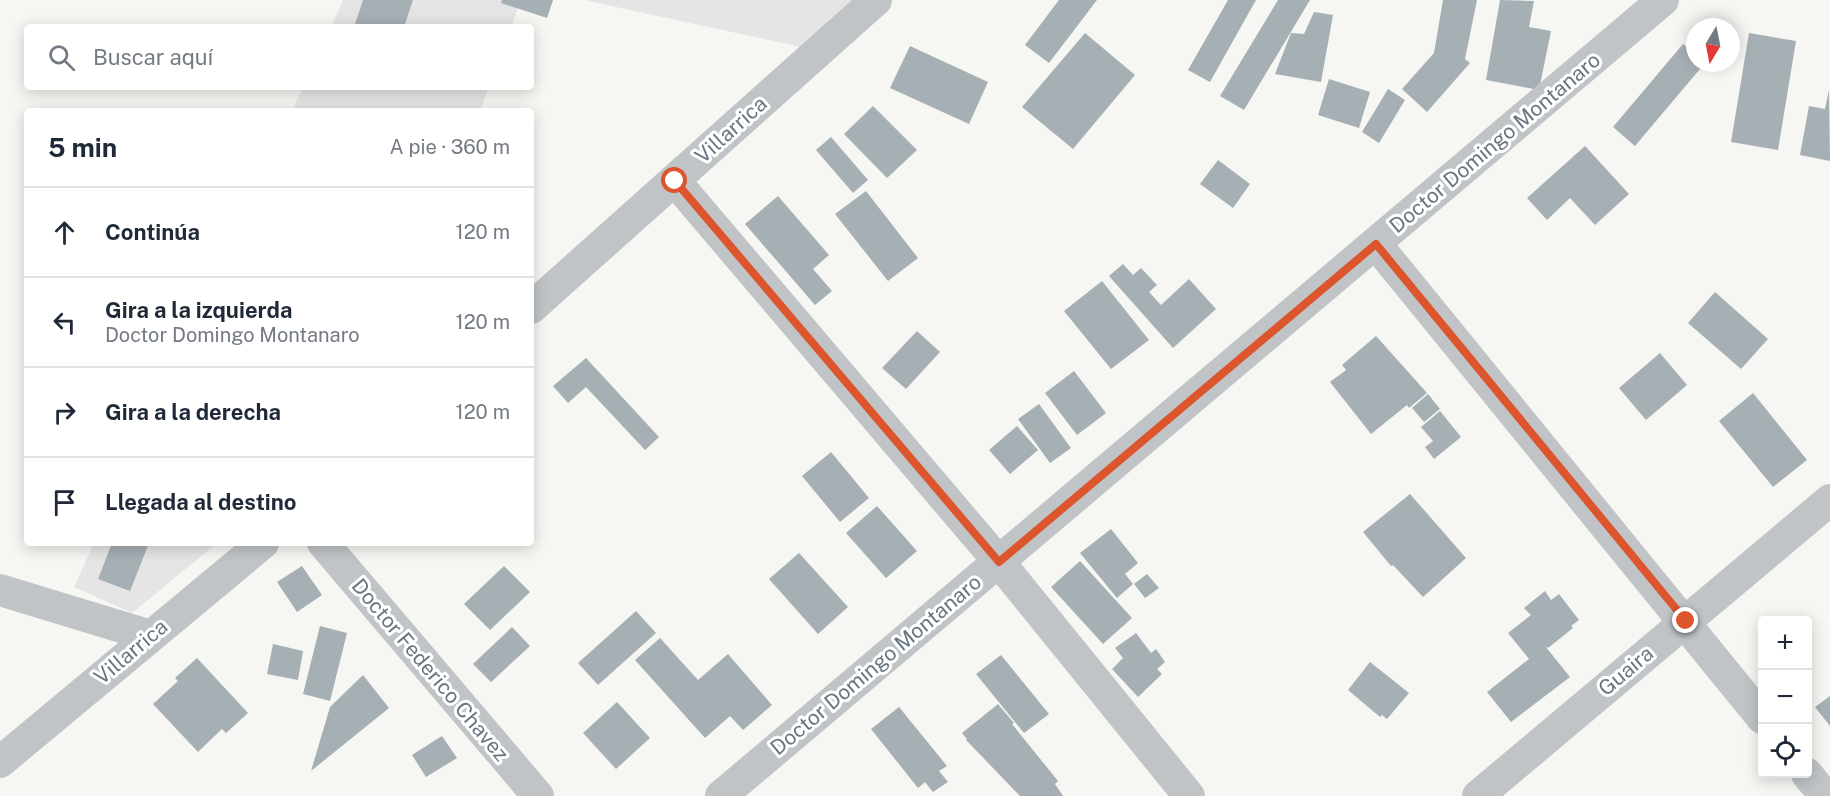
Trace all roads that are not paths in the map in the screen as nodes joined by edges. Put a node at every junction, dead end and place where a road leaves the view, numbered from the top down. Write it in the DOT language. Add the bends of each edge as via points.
graph roads {
  1 [pos="876,0"];
  2 [pos="1663,0"];
  3 [pos="675,181"];
  4 [pos="1376,244"];
  5 [pos="534,305"];
  6 [pos="1830,500"];
  7 [pos="259,546"];
  8 [pos="326,546"];
  9 [pos="999,562"];
  10 [pos="0,590"];
  11 [pos="1686,621"];
  12 [pos="152,636"];
  13 [pos="1758,713"];
  14 [pos="0,762"];
  15 [pos="1810,778"];
  16 [pos="538,796"];
  17 [pos="721,796"];
  18 [pos="1189,796"];
  19 [pos="1478,796"];
  20 [pos="1825,796"];
  1 -- 3 [label="street, Villarrica"];
  2 -- 4 [label="street, Doctor Domingo Montanaro"];
  3 -- 5 [label="street, Villarrica"];
  3 -- 9 [label="street"];
  4 -- 9 [label="street, Doctor Domingo Montanaro"];
  4 -- 11 [label="street"];
  6 -- 11 [label="street, Guaira"];
  7 -- 12 [label="street, Villarrica"];
  8 -- 16 [label="street, Doctor Federico Chavez"];
  9 -- 17 [label="street, Doctor Domingo Montanaro"];
  9 -- 18 [label="street"];
  10 -- 12 [label="street"];
  11 -- 13 [label="street"];
  11 -- 19 [label="street, Guaira"];
  12 -- 14 [label="street, Villarrica"];
  15 -- 20 [label="street"];
}
